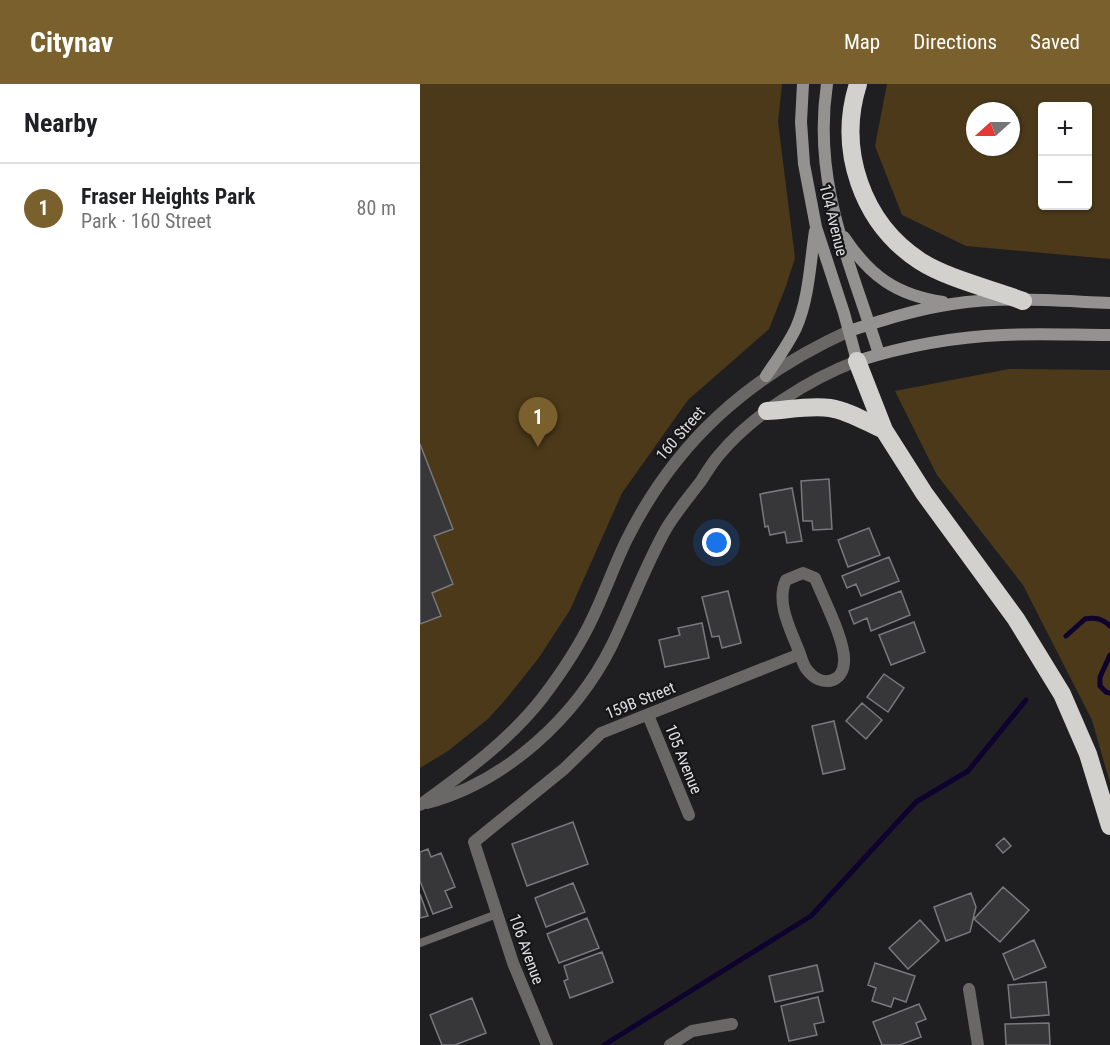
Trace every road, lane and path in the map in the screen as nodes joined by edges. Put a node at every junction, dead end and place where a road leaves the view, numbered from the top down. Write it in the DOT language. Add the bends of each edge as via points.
graph roads {
  1 [pos="803,84"];
  2 [pos="827,84"];
  3 [pos="858,84"];
  4 [pos="837,226"];
  5 [pos="816,227"];
  6 [pos="1023,301"];
  7 [pos="953,303"];
  8 [pos="1110,303"];
  9 [pos="869,324"];
  10 [pos="849,331"];
  11 [pos="1110,335"];
  12 [pos="879,354"];
  13 [pos="857,361"];
  14 [pos="766,376"];
  15 [pos="767,411"];
  16 [pos="884,430"];
  17 [pos="800,654"];
  18 [pos="648,715"];
  19 [pos="420,805"];
  20 [pos="689,815"];
  21 [pos="1110,826"];
  22 [pos="480,863"];
  23 [pos="497,914"];
  24 [pos="420,944"];
  25 [pos="969,989"];
  26 [pos="732,1024"];
  27 [pos="547,1045"];
  28 [pos="670,1045"];
  29 [pos="978,1045"];
  1 -- 5 [label="main road, 104 Avenue" via="803,154"];
  2 -- 4 [label="main road, 104 Avenue" via="823,152"];
  3 -- 6 [label="highway" via="851,118 853,161 866,199 883,227 913,256 938,271"];
  4 -- 7 [label="main road" via="881,280 924,299"];
  4 -- 9 [label="main road, 104 Avenue"];
  5 -- 10 [label="main road, 104 Avenue"];
  5 -- 14 [label="main road" via="800,316"];
  6 -- 7 [label="main road, 160 Street"];
  6 -- 8 [label="main road, 160 Street"];
  7 -- 9 [label="main road, 160 Street"];
  9 -- 10 [label="main road, 160 Street"];
  9 -- 12 [label="main road, 104 Avenue"];
  10 -- 13 [label="main road, 104 Avenue"];
  10 -- 14 [label="street, 160 Street"];
  11 -- 12 [label="main road, 160 Street" via="1005,334"];
  12 -- 13 [label="main road, 160 Street"];
  13 -- 15 [label="street, 160 Street" via="808,384"];
  13 -- 16 [label="highway"];
  14 -- 19 [label="street, 160 Street" via="702,430 654,491 581,639 528,715 474,766"];
  15 -- 16 [label="highway" via="831,408"];
  15 -- 19 [label="street, 160 Street" via="720,453 675,515 651,556 603,662 561,718 507,766 456,794"];
  16 -- 21 [label="highway" via="1050,671 1083,741"];
  17 -- 17 [label="street" via="781,591 786,580 803,573 815,578 844,651 840,675 832,682 823,682 809,673"];
  17 -- 18 [label="street, 159B Street"];
  18 -- 20 [label="street, 105 Avenue"];
  18 -- 22 [label="street, 159B Street" via="601,733 564,769 474,842"];
  22 -- 23 [label="street, 106 Avenue"];
  23 -- 24 [label="lane"];
  23 -- 27 [label="street, 106 Avenue"];
  25 -- 29 [label="street"];
  26 -- 28 [label="street" via="692,1030"];
}
